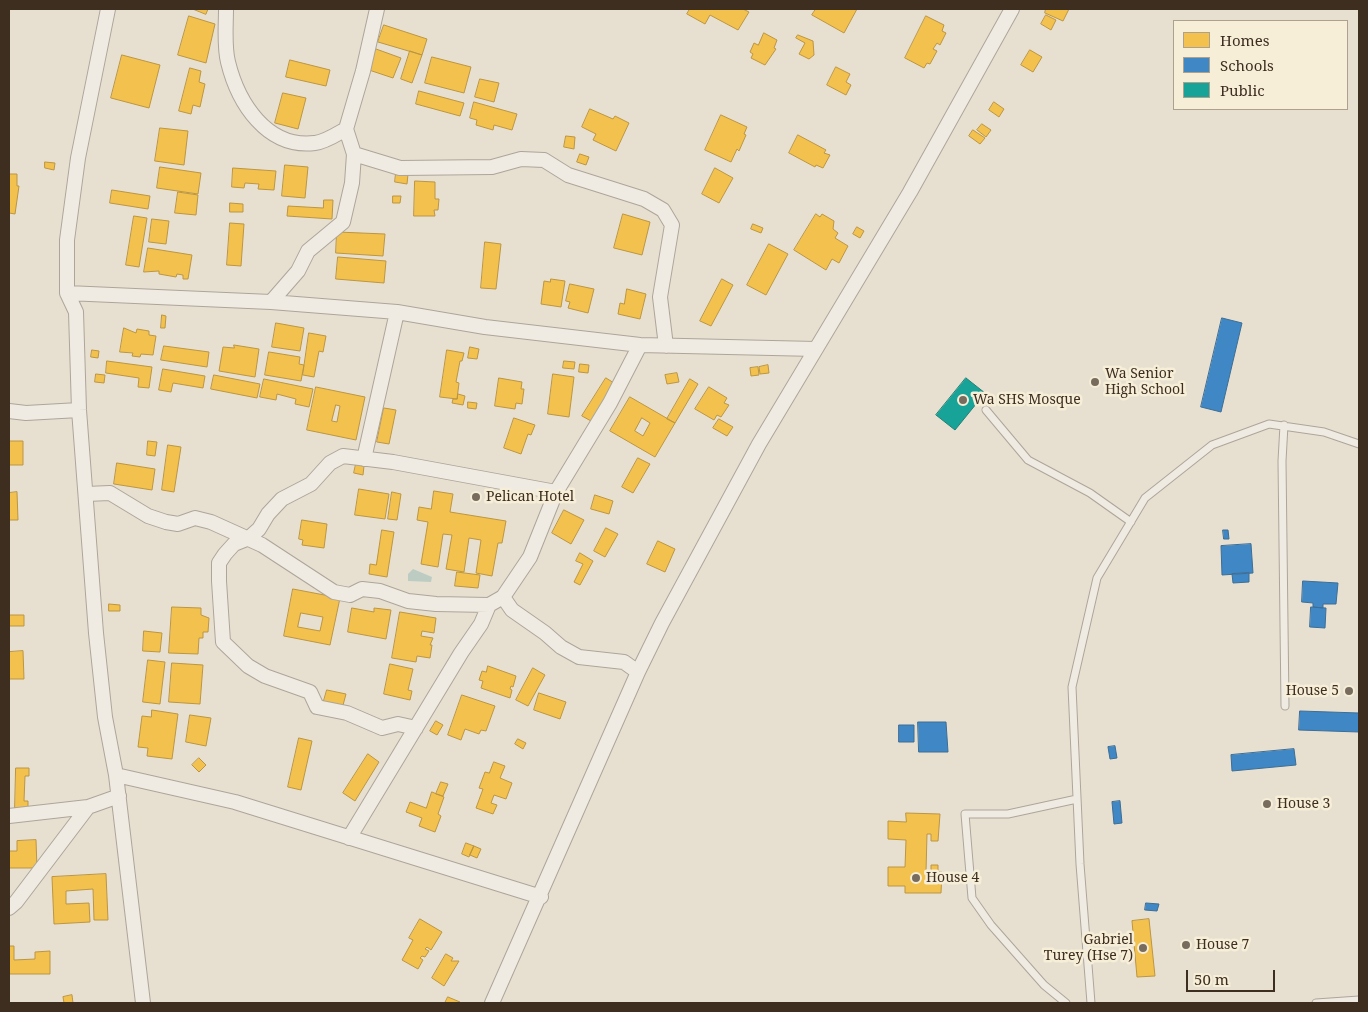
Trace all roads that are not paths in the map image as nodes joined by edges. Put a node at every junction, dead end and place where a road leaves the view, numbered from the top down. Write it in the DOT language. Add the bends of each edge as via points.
graph roads {
  1 [pos="108,9"];
  2 [pos="226,9"];
  3 [pos="377,9"];
  4 [pos="1012,9"];
  5 [pos="346,129"];
  6 [pos="354,154"];
  7 [pos="67,293"];
  8 [pos="270,302"];
  9 [pos="397,312"];
  10 [pos="640,345"];
  11 [pos="666,346"];
  12 [pos="816,349"];
  13 [pos="9,410"];
  14 [pos="80,410"];
  15 [pos="986,410"];
  16 [pos="1284,425"];
  17 [pos="1359,444"];
  18 [pos="364,458"];
  19 [pos="556,492"];
  20 [pos="86,494"];
  21 [pos="1131,522"];
  22 [pos="249,538"];
  23 [pos="503,596"];
  24 [pos="489,604"];
  25 [pos="638,672"];
  26 [pos="1286,706"];
  27 [pos="416,728"];
  28 [pos="116,775"];
  29 [pos="119,796"];
  30 [pos="1077,799"];
  31 [pos="88,807"];
  32 [pos="9,816"];
  33 [pos="349,838"];
  34 [pos="541,897"];
  35 [pos="9,908"];
  36 [pos="1355,1001"];
  37 [pos="144,1003"];
  38 [pos="492,1003"];
  39 [pos="1066,1003"];
  40 [pos="1091,1003"];
  41 [pos="1316,1003"];
  1 -- 7 [label="street" via="78,158 67,240"];
  2 -- 5 [label="street" via="228,61 236,88 254,118 277,137 295,143 316,143"];
  3 -- 5 [label="street"];
  4 -- 12 [label="street" via="910,192"];
  5 -- 6 [label="street"];
  6 -- 8 [label="street" via="352,183 343,222 308,251 298,271"];
  6 -- 11 [label="street" via="400,168 492,167 521,159 544,160 568,175 644,199 663,210 672,225 660,297"];
  7 -- 8 [label="street"];
  7 -- 14 [label="street" via="76,312"];
  8 -- 9 [label="street"];
  9 -- 10 [label="street" via="485,327"];
  9 -- 18 [label="street"];
  10 -- 11 [label="street"];
  10 -- 19 [label="street" via="610,403"];
  11 -- 12 [label="street"];
  12 -- 25 [label="street" via="759,444"];
  13 -- 14 [label="street" via="26,413"];
  14 -- 20 [label="street"];
  15 -- 21 [label="lane" via="1028,460 1090,494"];
  16 -- 17 [label="lane" via="1324,432"];
  16 -- 21 [label="lane" via="1269,424 1212,445 1145,498"];
  16 -- 26 [label="lane"];
  18 -- 19 [label="street"];
  18 -- 22 [label="street" via="343,456 330,463 311,484 282,499"];
  19 -- 23 [label="street" via="530,556"];
  20 -- 22 [label="street" via="110,494 148,516 178,524 195,518"];
  20 -- 28 [label="street" via="96,633 105,717"];
  21 -- 30 [label="lane" via="1097,578 1072,687"];
  22 -- 24 [label="street" via="334,592 350,595 362,589 380,591 408,601"];
  22 -- 27 [label="street" via="234,544 219,563 223,642 248,666 265,676 310,692 317,706 346,713 382,728 398,724"];
  23 -- 24 [label="street"];
  23 -- 25 [label="street" via="512,610 579,657 624,662"];
  24 -- 27 [label="street" via="481,624"];
  25 -- 34 [label="street"];
  27 -- 33 [label="street"];
  28 -- 29 [label="street"];
  28 -- 33 [label="street" via="234,802"];
  29 -- 31 [label="street"];
  29 -- 37 [label="street"];
  30 -- 39 [label="lane" via="1008,814 965,814 972,898 991,925 1044,985"];
  30 -- 40 [label="lane"];
  31 -- 32 [label="street"];
  31 -- 35 [label="street"];
  33 -- 34 [label="street"];
  34 -- 38 [label="street"];
  36 -- 41 [label="lane"];
}
